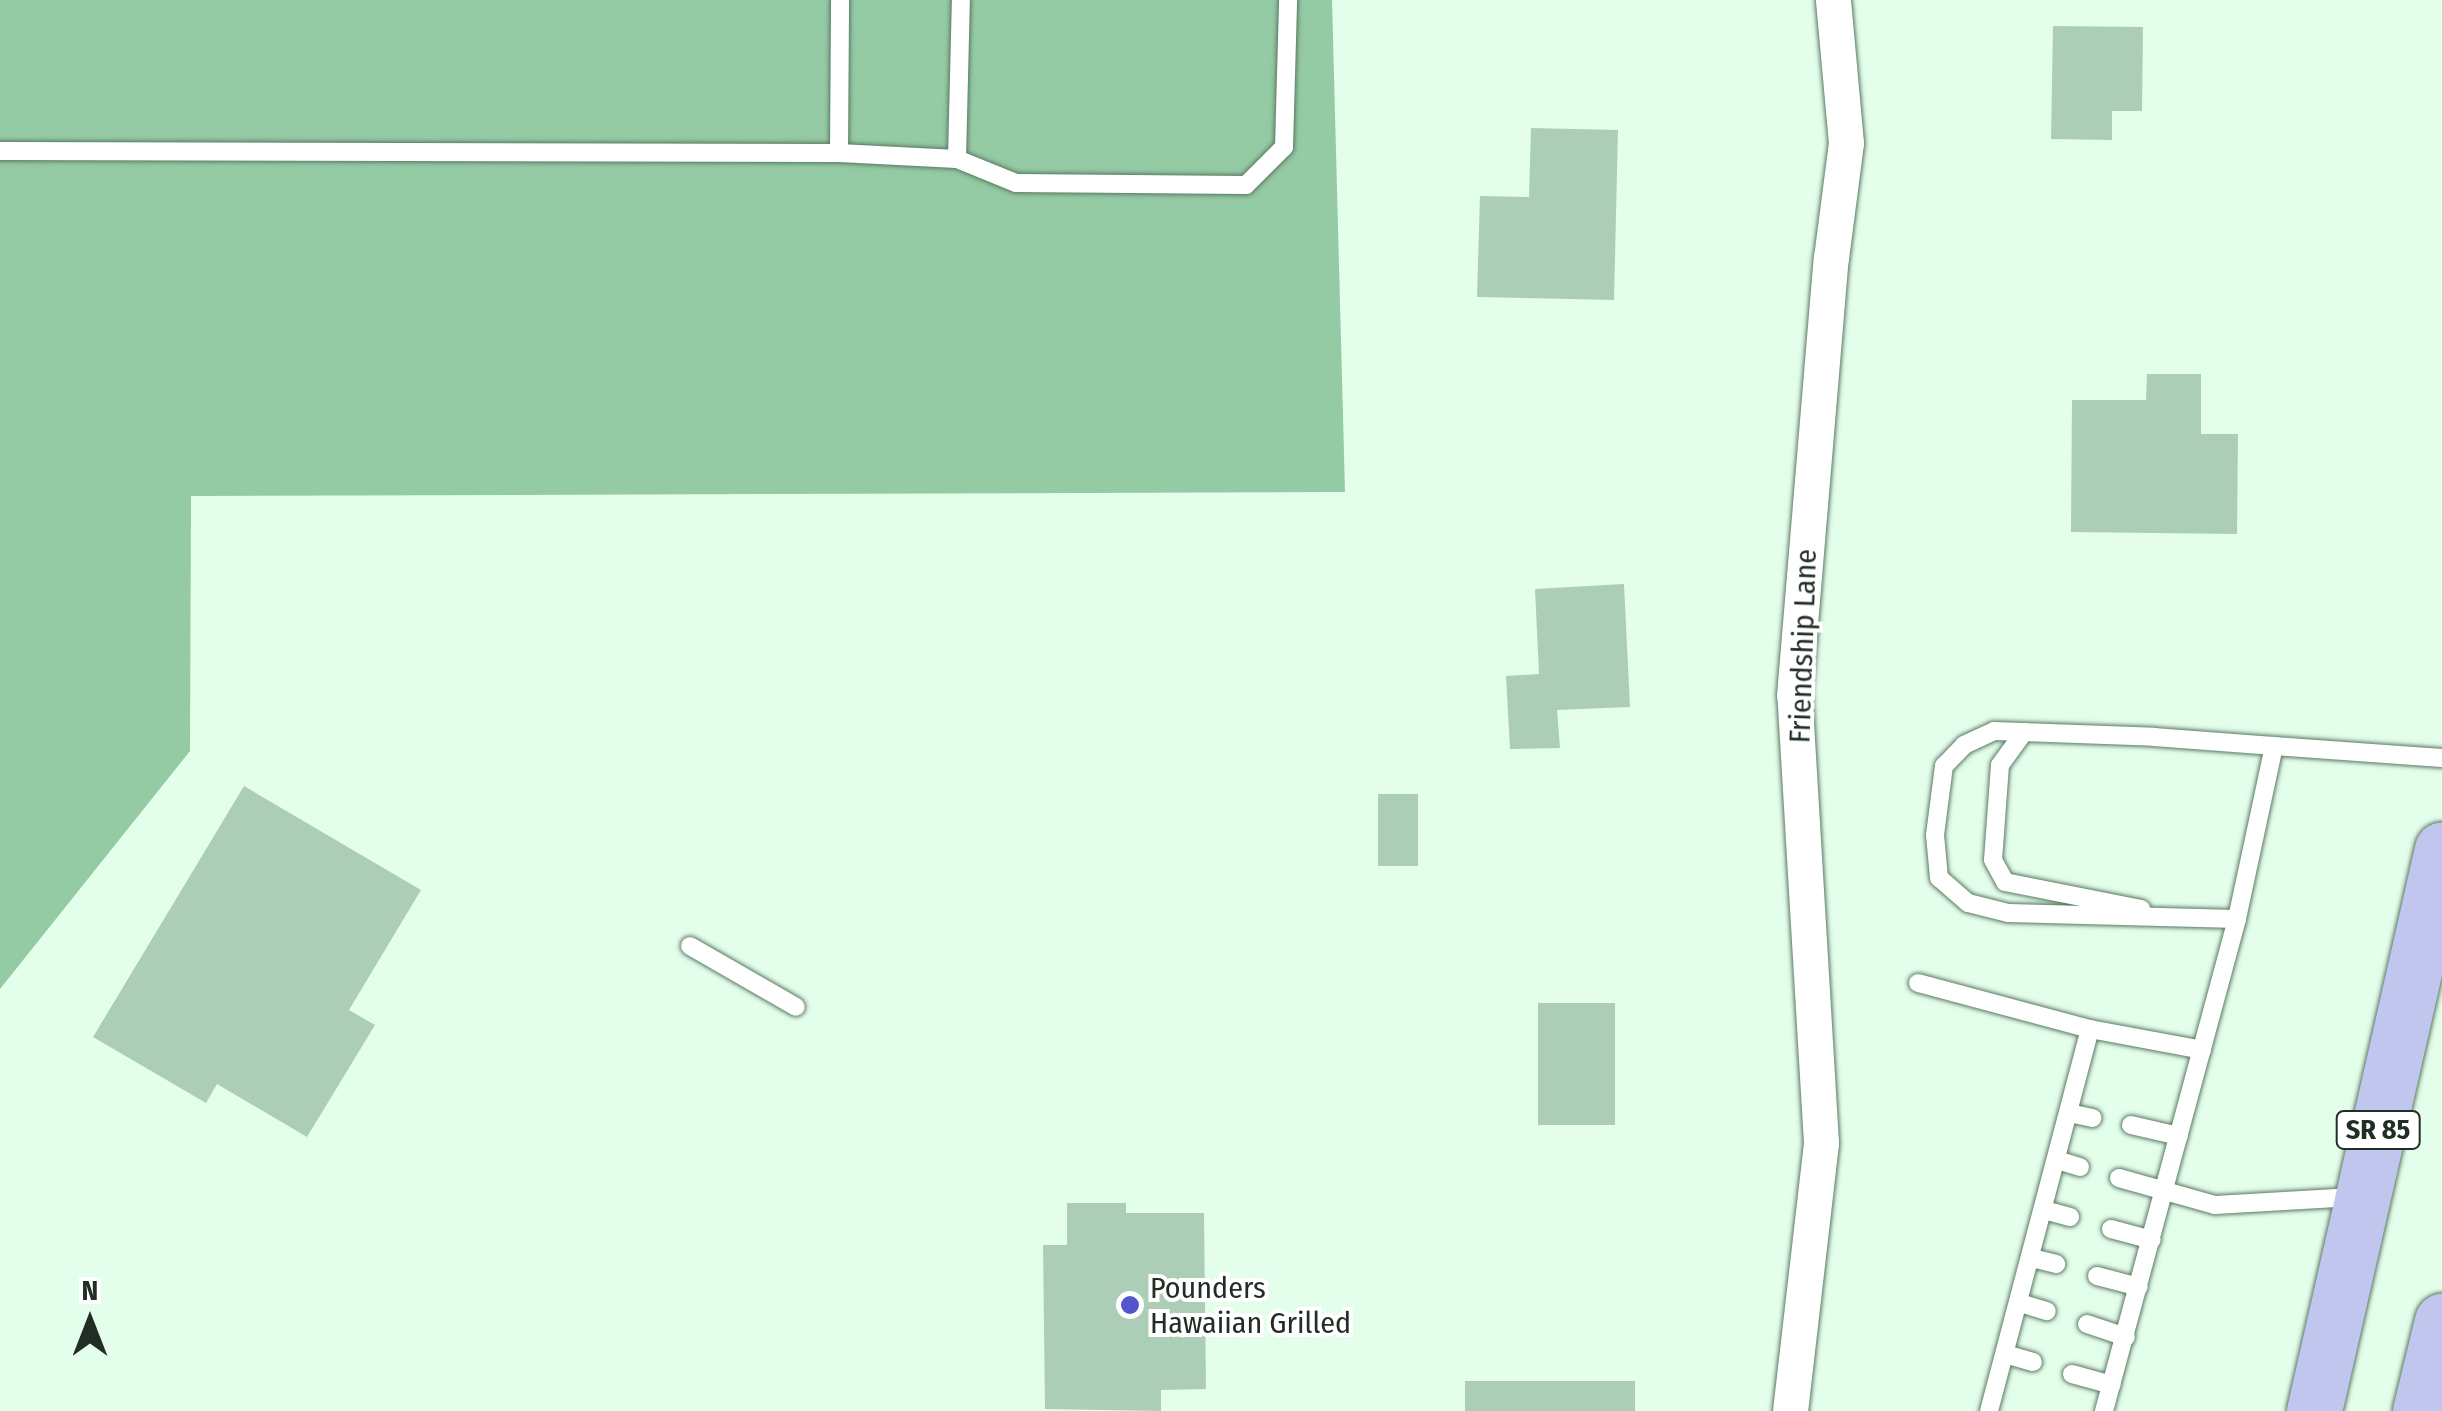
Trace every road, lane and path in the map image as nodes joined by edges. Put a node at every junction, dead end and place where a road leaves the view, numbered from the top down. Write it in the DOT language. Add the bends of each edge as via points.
graph roads {
  1 [pos="840,0"];
  2 [pos="961,0"];
  3 [pos="1288,0"];
  4 [pos="1833,0"];
  5 [pos="0,150"];
  6 [pos="838,154"];
  7 [pos="957,159"];
  8 [pos="2024,732"];
  9 [pos="2274,746"];
  10 [pos="2442,758"];
  11 [pos="2442,849"];
  12 [pos="2184,918"];
  13 [pos="2237,919"];
  14 [pos="690,946"];
  15 [pos="1918,983"];
  16 [pos="796,1007"];
  17 [pos="2090,1029"];
  18 [pos="2202,1050"];
  19 [pos="2069,1113"];
  20 [pos="2092,1118"];
  21 [pos="2132,1125"];
  22 [pos="2179,1136"];
  23 [pos="2057,1160"];
  24 [pos="2080,1168"];
  25 [pos="2119,1178"];
  26 [pos="2165,1190"];
  27 [pos="2363,1197"];
  28 [pos="2044,1210"];
  29 [pos="2070,1217"];
  30 [pos="2111,1229"];
  31 [pos="2152,1240"];
  32 [pos="2032,1258"];
  33 [pos="2056,1264"];
  34 [pos="2097,1276"];
  35 [pos="2139,1287"];
  36 [pos="2020,1303"];
  37 [pos="2047,1311"];
  38 [pos="2442,1321"];
  39 [pos="2087,1324"];
  40 [pos="2126,1336"];
  41 [pos="2005,1354"];
  42 [pos="2033,1362"];
  43 [pos="2072,1374"];
  44 [pos="2112,1385"];
  45 [pos="1790,1411"];
  46 [pos="1990,1411"];
  47 [pos="2104,1411"];
  48 [pos="2314,1411"];
  49 [pos="2420,1411"];
  1 -- 6 [label="lane"];
  2 -- 7 [label="lane"];
  3 -- 7 [label="lane" via="1284,147 1246,185 1016,183"];
  4 -- 45 [label="street, Friendship Lane" via="1846,143 1794,694 1821,1142"];
  5 -- 6 [label="lane"];
  6 -- 7 [label="lane"];
  8 -- 9 [label="lane"];
  8 -- 12 [label="lane" via="2000,765 1998,780 1993,860 2005,882"];
  8 -- 12 [label="lane" via="1994,731 1964,745 1944,766 1935,835 1939,878 1968,903 2008,913"];
  9 -- 10 [label="lane"];
  9 -- 13 [label="lane"];
  11 -- 27 [label="main road, SR 85"];
  12 -- 13 [label="lane"];
  13 -- 18 [label="lane"];
  14 -- 16 [label="lane"];
  15 -- 17 [label="lane"];
  17 -- 18 [label="lane"];
  17 -- 19 [label="lane"];
  18 -- 22 [label="lane"];
  19 -- 20 [label="lane"];
  19 -- 23 [label="lane"];
  21 -- 22 [label="lane"];
  22 -- 26 [label="lane"];
  23 -- 24 [label="lane"];
  23 -- 28 [label="lane"];
  25 -- 26 [label="lane"];
  26 -- 27 [label="lane" via="2214,1205"];
  26 -- 31 [label="lane"];
  27 -- 48 [label="main road, SR 85"];
  28 -- 29 [label="lane"];
  28 -- 32 [label="lane"];
  30 -- 31 [label="lane"];
  31 -- 35 [label="lane"];
  32 -- 33 [label="lane"];
  32 -- 36 [label="lane"];
  34 -- 35 [label="lane"];
  35 -- 40 [label="lane"];
  36 -- 37 [label="lane"];
  36 -- 41 [label="lane"];
  38 -- 49 [label="main road"];
  39 -- 40 [label="lane"];
  40 -- 44 [label="lane"];
  41 -- 42 [label="lane"];
  41 -- 46 [label="lane"];
  43 -- 44 [label="lane"];
  44 -- 47 [label="lane"];
}
